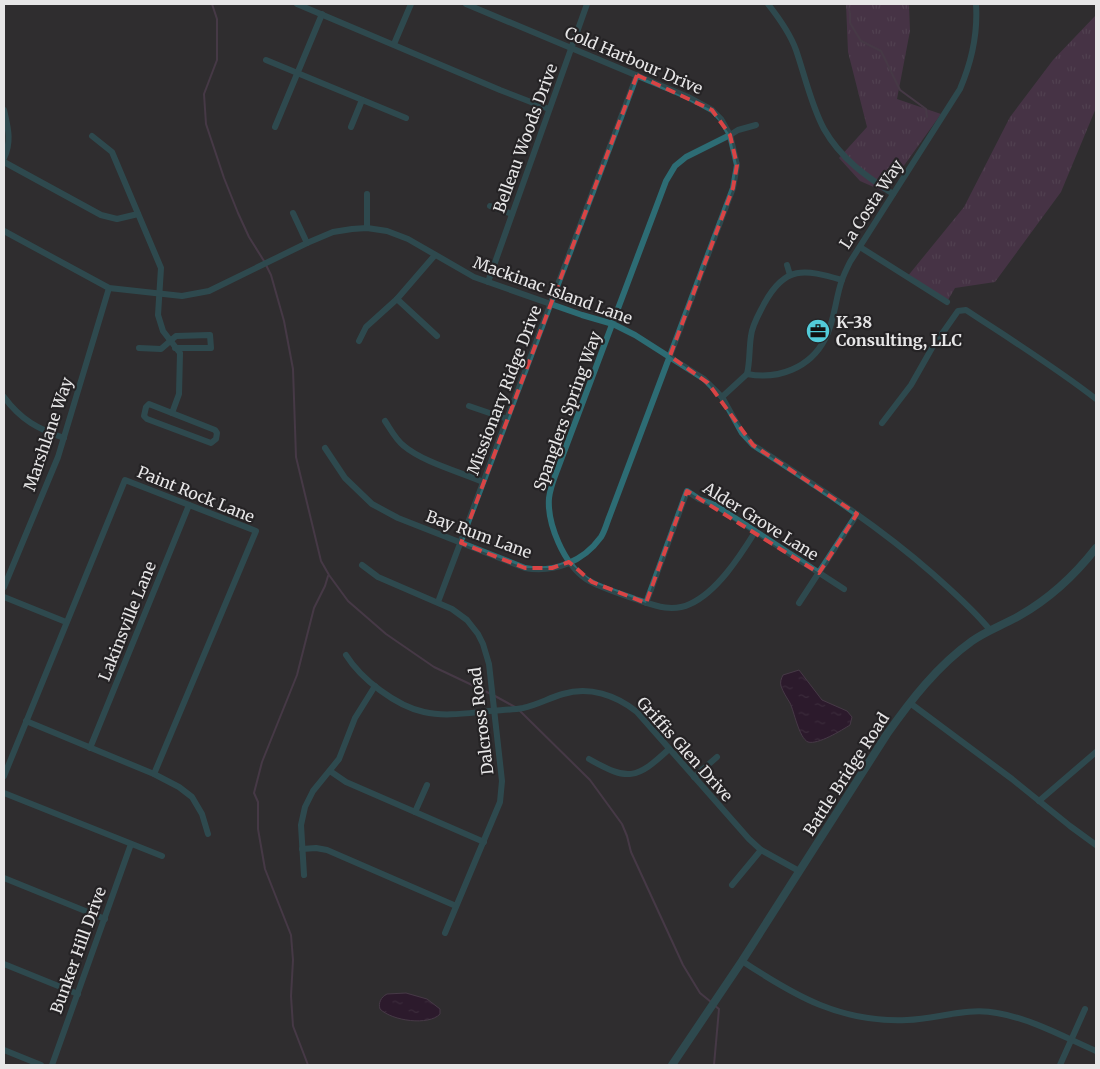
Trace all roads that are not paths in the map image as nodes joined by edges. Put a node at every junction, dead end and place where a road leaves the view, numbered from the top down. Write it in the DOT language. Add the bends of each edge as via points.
graph roads {
  1 [pos="297,4"];
  2 [pos="411,4"];
  3 [pos="466,4"];
  4 [pos="587,4"];
  5 [pos="768,4"];
  6 [pos="976,4"];
  7 [pos="322,14"];
  8 [pos="394,44"];
  9 [pos="572,48"];
  10 [pos="266,60"];
  11 [pos="297,74"];
  12 [pos="637,75"];
  13 [pos="362,100"];
  14 [pos="550,108"];
  15 [pos="4,110"];
  16 [pos="406,118"];
  17 [pos="756,125"];
  18 [pos="275,127"];
  19 [pos="351,127"];
  20 [pos="730,135"];
  21 [pos="92,136"];
  22 [pos="4,160"];
  23 [pos="368,194"];
  24 [pos="893,194"];
  25 [pos="490,206"];
  26 [pos="138,214"];
  27 [pos="294,214"];
  28 [pos="512,214"];
  29 [pos="367,228"];
  30 [pos="4,231"];
  31 [pos="307,244"];
  32 [pos="860,247"];
  33 [pos="435,255"];
  34 [pos="787,265"];
  35 [pos="790,275"];
  36 [pos="842,280"];
  37 [pos="488,282"];
  38 [pos="109,288"];
  39 [pos="159,294"];
  40 [pos="397,299"];
  41 [pos="948,302"];
  42 [pos="551,303"];
  43 [pos="613,324"];
  44 [pos="437,336"];
  45 [pos="359,341"];
  46 [pos="170,342"];
  47 [pos="139,348"];
  48 [pos="175,348"];
  49 [pos="670,356"];
  50 [pos="747,374"];
  51 [pos="4,397"];
  52 [pos="722,398"];
  53 [pos="1096,399"];
  54 [pos="469,406"];
  55 [pos="172,413"];
  56 [pos="507,419"];
  57 [pos="385,421"];
  58 [pos="882,423"];
  59 [pos="64,438"];
  60 [pos="325,448"];
  61 [pos="484,482"];
  62 [pos="189,505"];
  63 [pos="856,514"];
  64 [pos="755,532"];
  65 [pos="461,543"];
  66 [pos="1096,548"];
  67 [pos="570,562"];
  68 [pos="362,565"];
  69 [pos="819,573"];
  70 [pos="4,587"];
  71 [pos="844,589"];
  72 [pos="4,597"];
  73 [pos="438,602"];
  74 [pos="646,603"];
  75 [pos="799,603"];
  76 [pos="66,622"];
  77 [pos="990,630"];
  78 [pos="346,655"];
  79 [pos="375,686"];
  80 [pos="910,703"];
  81 [pos="494,710"];
  82 [pos="26,721"];
  83 [pos="90,748"];
  84 [pos="669,749"];
  85 [pos="1096,752"];
  86 [pos="717,756"];
  87 [pos="588,759"];
  88 [pos="330,771"];
  89 [pos="154,774"];
  90 [pos="4,776"];
  91 [pos="694,777"];
  92 [pos="427,785"];
  93 [pos="4,793"];
  94 [pos="1039,801"];
  95 [pos="415,812"];
  96 [pos="208,834"];
  97 [pos="484,842"];
  98 [pos="131,844"];
  99 [pos="1096,845"];
  100 [pos="302,849"];
  101 [pos="761,850"];
  102 [pos="162,856"];
  103 [pos="799,871"];
  104 [pos="304,875"];
  105 [pos="4,878"];
  106 [pos="732,885"];
  107 [pos="456,906"];
  108 [pos="104,918"];
  109 [pos="445,933"];
  110 [pos="742,961"];
  111 [pos="4,964"];
  112 [pos="78,994"];
  113 [pos="1085,1009"];
  114 [pos="1071,1040"];
  115 [pos="4,1050"];
  116 [pos="1096,1052"];
  117 [pos="42,1065"];
  118 [pos="52,1065"];
  119 [pos="672,1065"];
  120 [pos="1060,1065"];
  1 -- 7 [label="street"];
  2 -- 8 [label="street"];
  3 -- 9 [label="street, Cold Harbour Drive"];
  4 -- 9 [label="street, Belleau Woods Drive"];
  5 -- 24 [label="street" via="795,48 819,119 829,137 854,167"];
  6 -- 24 [label="street, La Costa Way" via="974,47 966,77"];
  7 -- 8 [label="street"];
  7 -- 11 [label="street"];
  8 -- 14 [label="street"];
  9 -- 12 [label="street, Cold Harbour Drive"];
  9 -- 14 [label="street, Belleau Woods Drive"];
  10 -- 11 [label="street"];
  11 -- 13 [label="street"];
  11 -- 18 [label="street"];
  12 -- 20 [label="street, Cold Harbour Drive" via="712,110"];
  12 -- 42 [label="street, Missionary Ridge Drive"];
  13 -- 16 [label="street"];
  13 -- 19 [label="street"];
  14 -- 28 [label="street, Belleau Woods Drive"];
  15 -- 22 [label="street" via="9,135"];
  17 -- 20 [label="street, Spanglers Spring Way"];
  20 -- 43 [label="street, Spanglers Spring Way" via="675,166 661,194"];
  20 -- 49 [label="street, Cold Harbour Drive" via="737,166 733,188"];
  21 -- 26 [label="street" via="112,152"];
  22 -- 26 [label="street" via="106,217 122,219"];
  23 -- 29 [label="street"];
  24 -- 32 [label="street, La Costa Way"];
  25 -- 28 [label="street"];
  26 -- 39 [label="street" via="161,268"];
  27 -- 31 [label="street"];
  28 -- 37 [label="street, Belleau Woods Drive"];
  29 -- 31 [label="street, Mackinac Island Lane" via="334,232"];
  29 -- 33 [label="street, Mackinac Island Lane" via="397,234"];
  30 -- 38 [label="street, Mackinac Island Lane"];
  31 -- 39 [label="street, Mackinac Island Lane" via="209,291 190,296"];
  32 -- 36 [label="street, La Costa Way"];
  32 -- 41 [label="street"];
  33 -- 37 [label="street, Mackinac Island Lane"];
  33 -- 40 [label="street"];
  34 -- 35 [label="street"];
  35 -- 36 [label="street" via="806,271"];
  35 -- 50 [label="street" via="769,294 756,319 751,334"];
  36 -- 50 [label="street, La Costa Way" via="826,338 817,351 792,370 760,377"];
  37 -- 42 [label="street, Mackinac Island Lane"];
  38 -- 39 [label="street, Mackinac Island Lane"];
  38 -- 59 [label="street, Marshlane Way"];
  39 -- 46 [label="street" via="160,325"];
  40 -- 44 [label="street"];
  40 -- 45 [label="street" via="366,327"];
  42 -- 43 [label="street, Mackinac Island Lane"];
  42 -- 56 [label="street, Missionary Ridge Drive"];
  43 -- 49 [label="street, Mackinac Island Lane"];
  43 -- 67 [label="street, Spanglers Spring Way" via="550,492 553,526"];
  46 -- 47 [label="street" via="161,349"];
  46 -- 48 [label="street"];
  46 -- 48 [label="street" via="176,336 210,334 210,348"];
  48 -- 55 [label="street" via="180,353 179,394"];
  49 -- 52 [label="street, Mackinac Island Lane" via="704,379"];
  49 -- 67 [label="street, Bay Rum Lane" via="601,536 579,559"];
  50 -- 52 [label="street"];
  51 -- 59 [label="street" via="14,411 36,427"];
  52 -- 63 [label="street, Mackinac Island Lane" via="742,433 753,445"];
  53 -- 58 [label="street" via="1019,344 961,309"];
  54 -- 56 [label="street"];
  55 -- 55 [label="street" via="215,430 215,442 144,416 149,404"];
  56 -- 61 [label="street, Missionary Ridge Drive"];
  57 -- 61 [label="street" via="395,438 416,454"];
  59 -- 70 [label="street, Marshlane Way"];
  60 -- 65 [label="street, Bay Rum Lane" via="345,478 372,504"];
  61 -- 65 [label="street, Missionary Ridge Drive"];
  62 -- 76 [label="street, Paint Rock Lane" via="125,480"];
  62 -- 83 [label="street, Lakinsville Lane"];
  62 -- 89 [label="street, Paint Rock Lane" via="256,531"];
  63 -- 69 [label="street"];
  63 -- 77 [label="street, Mackinac Island Lane" via="909,553 974,610"];
  64 -- 69 [label="street, Alder Grove Lane"];
  64 -- 74 [label="street, Spanglers Spring Way" via="734,565 696,601 669,608"];
  64 -- 74 [label="street, Alder Grove Lane" via="688,491"];
  65 -- 67 [label="street, Bay Rum Lane" via="530,568 552,568"];
  65 -- 73 [label="street, Missionary Ridge Drive"];
  66 -- 77 [label="street, Battle Bridge Road" via="1056,590 1020,616"];
  67 -- 74 [label="street, Spanglers Spring Way" via="592,582"];
  68 -- 73 [label="street, Dalcross Road" via="372,574"];
  69 -- 71 [label="street, Alder Grove Lane"];
  69 -- 75 [label="street"];
  72 -- 76 [label="street"];
  73 -- 81 [label="street, Dalcross Road" via="456,611 478,634 489,664"];
  76 -- 82 [label="street, Paint Rock Lane"];
  77 -- 80 [label="street, Battle Bridge Road" via="954,656"];
  78 -- 79 [label="street, Griffis Glen Drive" via="359,673"];
  79 -- 81 [label="street, Griffis Glen Drive" via="425,713 448,715"];
  79 -- 88 [label="street" via="360,708 343,751"];
  80 -- 94 [label="street"];
  80 -- 103 [label="street, Battle Bridge Road"];
  81 -- 84 [label="street, Griffis Glen Drive" via="521,708 571,692 604,694 637,712"];
  81 -- 97 [label="street, Dalcross Road" via="502,781 500,802"];
  82 -- 83 [label="street"];
  82 -- 90 [label="street, Paint Rock Lane"];
  83 -- 89 [label="street"];
  84 -- 87 [label="street" via="647,769 632,774 615,773"];
  84 -- 91 [label="street, Griffis Glen Drive"];
  85 -- 94 [label="street"];
  86 -- 91 [label="street"];
  88 -- 95 [label="street" via="346,782"];
  88 -- 100 [label="street" via="313,791 305,807 301,825"];
  89 -- 96 [label="street" via="192,797"];
  91 -- 101 [label="street, Griffis Glen Drive"];
  92 -- 95 [label="street"];
  93 -- 98 [label="street"];
  94 -- 99 [label="street"];
  95 -- 97 [label="street"];
  97 -- 107 [label="street, Dalcross Road"];
  98 -- 102 [label="street"];
  98 -- 108 [label="street, Bunker Hill Drive"];
  100 -- 104 [label="street"];
  100 -- 107 [label="street" via="327,850"];
  101 -- 103 [label="street, Griffis Glen Drive"];
  101 -- 106 [label="street"];
  103 -- 110 [label="street, Battle Bridge Road"];
  105 -- 108 [label="street"];
  107 -- 109 [label="street, Dalcross Road"];
  108 -- 112 [label="street, Bunker Hill Drive"];
  110 -- 114 [label="street" via="806,1000 854,1016 907,1020 996,1012 1023,1019"];
  110 -- 119 [label="street, Battle Bridge Road"];
  111 -- 112 [label="street"];
  112 -- 118 [label="street, Bunker Hill Drive"];
  113 -- 114 [label="street"];
  114 -- 116 [label="street"];
  114 -- 120 [label="street"];
  115 -- 117 [label="street"];
}
